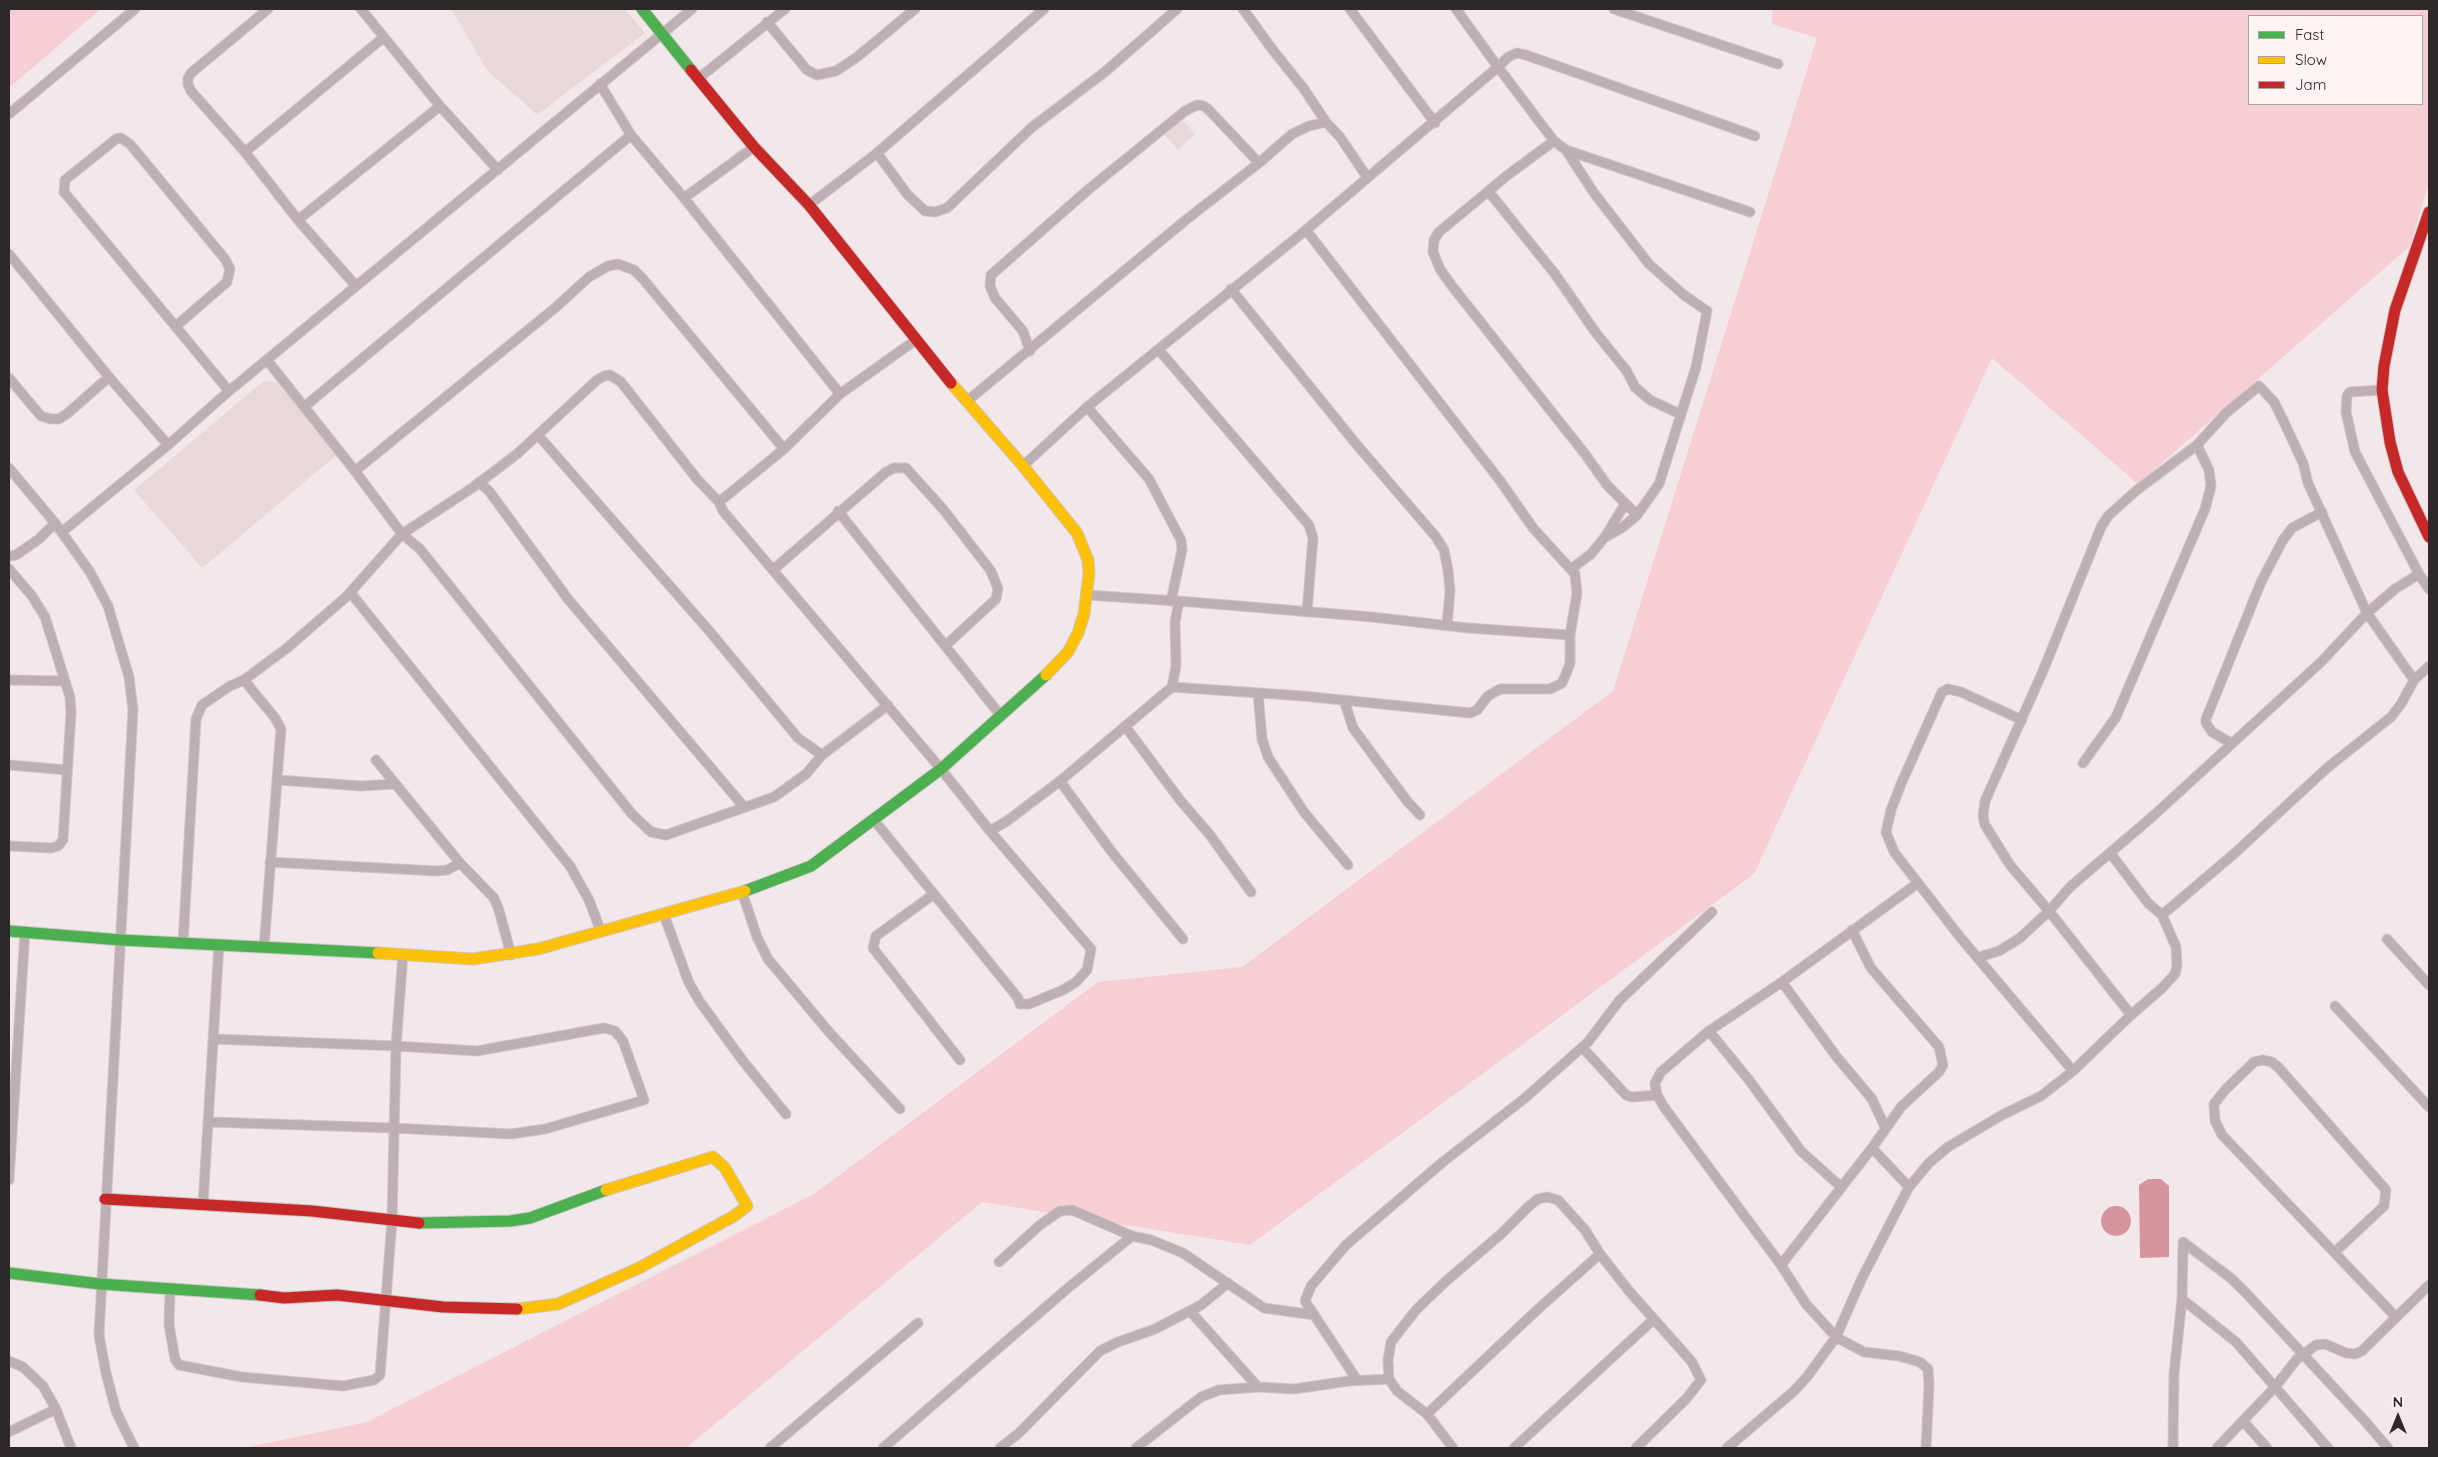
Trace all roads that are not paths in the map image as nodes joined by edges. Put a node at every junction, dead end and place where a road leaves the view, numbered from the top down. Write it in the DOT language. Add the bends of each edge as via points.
graph roads {
  1 [pos="135,9"];
  2 [pos="268,9"];
  3 [pos="361,9"];
  4 [pos="642,9"];
  5 [pos="692,9"];
  6 [pos="785,9"];
  7 [pos="915,9"];
  8 [pos="1044,9"];
  9 [pos="1177,9"];
  10 [pos="1243,9"];
  11 [pos="1350,9"];
  12 [pos="1456,9"];
  13 [pos="1614,9"];
  14 [pos="768,22"];
  15 [pos="662,34"];
  16 [pos="384,37"];
  17 [pos="1778,64"];
  18 [pos="1498,67"];
  19 [pos="699,78"];
  20 [pos="600,84"];
  21 [pos="440,106"];
  22 [pos="9,114"];
  23 [pos="1326,122"];
  24 [pos="1435,123"];
  25 [pos="631,135"];
  26 [pos="1755,136"];
  27 [pos="1554,141"];
  28 [pos="754,147"];
  29 [pos="1566,150"];
  30 [pos="245,152"];
  31 [pos="877,153"];
  32 [pos="1259,163"];
  33 [pos="498,170"];
  34 [pos="1367,177"];
  35 [pos="1489,192"];
  36 [pos="684,198"];
  37 [pos="809,205"];
  38 [pos="1750,212"];
  39 [pos="2429,212"];
  40 [pos="298,220"];
  41 [pos="1306,230"];
  42 [pos="9,254"];
  43 [pos="356,286"];
  44 [pos="1231,290"];
  45 [pos="176,326"];
  46 [pos="917,339"];
  47 [pos="1159,350"];
  48 [pos="1030,351"];
  49 [pos="267,360"];
  50 [pos="108,377"];
  51 [pos="9,378"];
  52 [pos="2382,390"];
  53 [pos="228,391"];
  54 [pos="840,394"];
  55 [pos="966,402"];
  56 [pos="304,407"];
  57 [pos="1087,407"];
  58 [pos="1680,414"];
  59 [pos="538,435"];
  60 [pos="168,445"];
  61 [pos="2197,445"];
  62 [pos="784,449"];
  63 [pos="1023,466"];
  64 [pos="9,468"];
  65 [pos="355,470"];
  66 [pos="480,482"];
  67 [pos="719,502"];
  68 [pos="1625,504"];
  69 [pos="838,511"];
  70 [pos="2322,512"];
  71 [pos="1636,515"];
  72 [pos="55,523"];
  73 [pos="62,532"];
  74 [pos="402,534"];
  75 [pos="2429,537"];
  76 [pos="1604,538"];
  77 [pos="9,556"];
  78 [pos="9,569"];
  79 [pos="774,569"];
  80 [pos="1571,569"];
  81 [pos="2419,574"];
  82 [pos="2429,589"];
  83 [pos="350,592"];
  84 [pos="1087,594"];
  85 [pos="1175,601"];
  86 [pos="1307,612"];
  87 [pos="2367,613"];
  88 [pos="1447,625"];
  89 [pos="1570,635"];
  90 [pos="945,646"];
  91 [pos="2429,666"];
  92 [pos="9,680"];
  93 [pos="244,680"];
  94 [pos="2414,680"];
  95 [pos="65,681"];
  96 [pos="1172,687"];
  97 [pos="1258,693"];
  98 [pos="1344,700"];
  99 [pos="888,705"];
  100 [pos="1001,716"];
  101 [pos="2022,720"];
  102 [pos="1125,726"];
  103 [pos="2231,743"];
  104 [pos="822,755"];
  105 [pos="376,760"];
  106 [pos="2083,763"];
  107 [pos="9,765"];
  108 [pos="941,769"];
  109 [pos="67,770"];
  110 [pos="278,780"];
  111 [pos="1060,781"];
  112 [pos="394,784"];
  113 [pos="744,807"];
  114 [pos="1420,815"];
  115 [pos="874,820"];
  116 [pos="990,831"];
  117 [pos="9,846"];
  118 [pos="2111,854"];
  119 [pos="270,862"];
  120 [pos="460,863"];
  121 [pos="1348,865"];
  122 [pos="1918,883"];
  123 [pos="742,892"];
  124 [pos="1251,892"];
  125 [pos="934,894"];
  126 [pos="2049,911"];
  127 [pos="1712,912"];
  128 [pos="664,915"];
  129 [pos="2162,915"];
  130 [pos="1852,930"];
  131 [pos="9,931"];
  132 [pos="25,932"];
  133 [pos="601,932"];
  134 [pos="1183,939"];
  135 [pos="2387,939"];
  136 [pos="121,940"];
  137 [pos="183,943"];
  138 [pos="219,944"];
  139 [pos="264,947"];
  140 [pos="403,954"];
  141 [pos="511,955"];
  142 [pos="1979,957"];
  143 [pos="1782,982"];
  144 [pos="2429,984"];
  145 [pos="2335,1006"];
  146 [pos="2131,1015"];
  147 [pos="1709,1031"];
  148 [pos="214,1039"];
  149 [pos="396,1046"];
  150 [pos="1582,1047"];
  151 [pos="960,1060"];
  152 [pos="2074,1071"];
  153 [pos="1657,1094"];
  154 [pos="2429,1107"];
  155 [pos="900,1108"];
  156 [pos="786,1114"];
  157 [pos="210,1122"];
  158 [pos="1885,1127"];
  159 [pos="393,1128"];
  160 [pos="1872,1148"];
  161 [pos="9,1180"];
  162 [pos="1841,1187"];
  163 [pos="1909,1187"];
  164 [pos="105,1199"];
  165 [pos="203,1204"];
  166 [pos="392,1221"];
  167 [pos="1132,1236"];
  168 [pos="2335,1252"];
  169 [pos="1600,1254"];
  170 [pos="999,1262"];
  171 [pos="1781,1266"];
  172 [pos="9,1274"];
  173 [pos="1228,1283"];
  174 [pos="100,1284"];
  175 [pos="2429,1285"];
  176 [pos="170,1290"];
  177 [pos="2182,1298"];
  178 [pos="385,1302"];
  179 [pos="1190,1311"];
  180 [pos="1314,1315"];
  181 [pos="2394,1316"];
  182 [pos="1654,1319"];
  183 [pos="918,1324"];
  184 [pos="1836,1337"];
  185 [pos="2303,1354"];
  186 [pos="9,1361"];
  187 [pos="1357,1380"];
  188 [pos="1389,1380"];
  189 [pos="1258,1387"];
  190 [pos="2275,1387"];
  191 [pos="56,1409"];
  192 [pos="1427,1414"];
  193 [pos="2243,1421"];
  194 [pos="9,1432"];
  195 [pos="71,1448"];
  196 [pos="134,1448"];
  197 [pos="770,1448"];
  198 [pos="883,1448"];
  199 [pos="1000,1448"];
  200 [pos="1136,1448"];
  201 [pos="1453,1448"];
  202 [pos="1514,1448"];
  203 [pos="1636,1448"];
  204 [pos="1727,1448"];
  205 [pos="1926,1448"];
  206 [pos="2174,1448"];
  207 [pos="2217,1448"];
  208 [pos="2267,1448"];
  209 [pos="2328,1448"];
  210 [pos="2388,1448"];
  1 -- 22 [label="street"];
  2 -- 30 [label="street" via="188,78 191,90"];
  3 -- 16 [label="street"];
  4 -- 15 [label="street"];
  5 -- 15 [label="street"];
  6 -- 14 [label="street"];
  7 -- 14 [label="street" via="843,67 817,74 806,70"];
  8 -- 31 [label="street"];
  9 -- 31 [label="street" via="1106,71 1031,128 947,208 935,212 925,210 907,194"];
  10 -- 23 [label="street"];
  11 -- 24 [label="street"];
  12 -- 18 [label="street"];
  13 -- 17 [label="street"];
  14 -- 19 [label="street"];
  15 -- 19 [label="street"];
  15 -- 20 [label="street"];
  16 -- 21 [label="street"];
  16 -- 30 [label="street"];
  18 -- 24 [label="street"];
  18 -- 26 [label="street" via="1508,57 1526,55"];
  18 -- 27 [label="street"];
  19 -- 28 [label="street"];
  20 -- 25 [label="street"];
  20 -- 33 [label="street"];
  21 -- 33 [label="street"];
  21 -- 40 [label="street"];
  23 -- 32 [label="street" via="1292,134"];
  23 -- 34 [label="street"];
  24 -- 34 [label="street"];
  25 -- 36 [label="street"];
  25 -- 56 [label="street"];
  27 -- 29 [label="street"];
  27 -- 35 [label="street"];
  28 -- 36 [label="street"];
  28 -- 37 [label="street"];
  29 -- 38 [label="street"];
  29 -- 58 [label="street" via="1594,193 1649,264 1684,296 1707,311 1696,367"];
  30 -- 40 [label="street"];
  31 -- 37 [label="street"];
  32 -- 48 [label="street" via="1187,218"];
  32 -- 48 [label="street" via="1209,110 1197,105 1089,189 991,275 990,286 995,298 1023,331"];
  33 -- 43 [label="street"];
  34 -- 41 [label="street"];
  35 -- 58 [label="street" via="1555,274 1636,387 1650,400"];
  35 -- 68 [label="street" via="1439,232 1434,240 1435,258 1452,286 1607,486"];
  36 -- 54 [label="street"];
  37 -- 46 [label="street"];
  39 -- 52 [label="street" via="2395,310"];
  40 -- 43 [label="street"];
  41 -- 44 [label="street"];
  41 -- 80 [label="street" via="1534,528"];
  42 -- 50 [label="street"];
  43 -- 49 [label="street"];
  44 -- 47 [label="street"];
  44 -- 88 [label="street" via="1436,537 1447,560 1450,591"];
  45 -- 45 [label="street" via="64,192 65,180 116,139 121,138 130,144 230,269 227,282"];
  45 -- 53 [label="street"];
  46 -- 54 [label="street"];
  46 -- 55 [label="street"];
  47 -- 57 [label="street"];
  47 -- 86 [label="street" via="1309,524 1313,538"];
  48 -- 55 [label="street"];
  49 -- 53 [label="street"];
  49 -- 56 [label="street"];
  50 -- 51 [label="street" via="59,419 42,416"];
  50 -- 60 [label="street"];
  52 -- 75 [label="street" via="2398,472"];
  52 -- 81 [label="street" via="2350,392 2346,412 2355,452"];
  53 -- 60 [label="street"];
  54 -- 62 [label="street"];
  55 -- 63 [label="street"];
  56 -- 65 [label="street"];
  57 -- 63 [label="street"];
  57 -- 85 [label="street" via="1149,479 1171,517 1182,550"];
  58 -- 71 [label="street" via="1660,484"];
  59 -- 66 [label="street"];
  59 -- 67 [label="street" via="597,380 610,375 616,377 696,479"];
  59 -- 104 [label="street" via="798,738"];
  60 -- 73 [label="street"];
  61 -- 70 [label="street" via="2226,413 2260,386 2274,402 2284,422"];
  61 -- 101 [label="street" via="2108,516"];
  61 -- 106 [label="street" via="2209,470 2211,486 2205,509 2116,716"];
  62 -- 65 [label="street" via="643,279 634,270 618,264 589,277"];
  62 -- 67 [label="street"];
  63 -- 84 [label="street" via="1077,533 1088,560"];
  64 -- 72 [label="street"];
  65 -- 74 [label="street"];
  66 -- 74 [label="street"];
  66 -- 113 [label="street" via="568,599"];
  67 -- 79 [label="street" via="723,511"];
  68 -- 71 [label="street"];
  68 -- 76 [label="street"];
  69 -- 79 [label="street"];
  69 -- 90 [label="street"];
  69 -- 90 [label="street" via="886,472 900,468 911,471 943,509 991,571 998,589 996,599"];
  70 -- 87 [label="street"];
  70 -- 103 [label="street" via="2292,528 2282,540 2261,582 2206,718 2212,732"];
  71 -- 76 [label="street"];
  72 -- 73 [label="street"];
  72 -- 77 [label="street" via="39,539 16,555"];
  73 -- 136 [label="street" via="90,572 108,606 129,677 132,710"];
  74 -- 83 [label="street"];
  74 -- 113 [label="street" via="420,549 632,814 651,832 666,835"];
  76 -- 80 [label="street" via="1591,554"];
  78 -- 95 [label="street" via="45,617"];
  79 -- 99 [label="street"];
  80 -- 89 [label="street" via="1575,574 1577,593"];
  81 -- 82 [label="street"];
  81 -- 87 [label="street" via="2395,588"];
  83 -- 93 [label="street" via="288,648"];
  83 -- 133 [label="street" via="570,866 589,900"];
  84 -- 85 [label="street"];
  84 -- 100 [label="street" via="1078,633 1068,652"];
  85 -- 86 [label="street"];
  85 -- 96 [label="street" via="1176,666"];
  86 -- 88 [label="street"];
  87 -- 94 [label="street"];
  87 -- 103 [label="street" via="2320,662"];
  88 -- 89 [label="street"];
  89 -- 98 [label="street" via="1570,663 1562,683 1550,689 1500,689 1488,696 1474,712"];
  90 -- 100 [label="street"];
  91 -- 94 [label="street"];
  92 -- 95 [label="street"];
  93 -- 110 [label="street" via="281,729"];
  93 -- 137 [label="street" via="202,705 196,719"];
  94 -- 129 [label="street" via="2391,717 2327,768"];
  95 -- 109 [label="street" via="71,713"];
  96 -- 97 [label="street"];
  96 -- 102 [label="street"];
  97 -- 98 [label="street"];
  97 -- 121 [label="street" via="1262,739 1268,757 1304,812"];
  98 -- 114 [label="street" via="1353,728"];
  99 -- 104 [label="street"];
  99 -- 108 [label="street"];
  100 -- 108 [label="street"];
  101 -- 122 [label="street" via="1961,692 1948,690 1940,694 1887,821 1886,832 1894,852"];
  101 -- 126 [label="street" via="1985,801 1983,816 1988,831 2010,866"];
  102 -- 111 [label="street"];
  102 -- 124 [label="street"];
  103 -- 118 [label="street"];
  104 -- 113 [label="street" via="806,774 774,797"];
  105 -- 112 [label="street"];
  107 -- 109 [label="street"];
  108 -- 115 [label="street"];
  108 -- 116 [label="street"];
  109 -- 117 [label="street" via="63,840 51,848"];
  110 -- 112 [label="street" via="361,786"];
  110 -- 119 [label="street"];
  111 -- 116 [label="street"];
  111 -- 134 [label="street" via="1110,851"];
  112 -- 120 [label="street"];
  115 -- 123 [label="street" via="811,866 792,876"];
  115 -- 125 [label="street"];
  116 -- 125 [label="street" via="1091,949 1087,970 1082,976 1043,1000 1020,1004"];
  118 -- 126 [label="street" via="2070,887"];
  118 -- 129 [label="street" via="2148,903"];
  119 -- 120 [label="street" via="436,871 447,870"];
  119 -- 139 [label="street"];
  120 -- 141 [label="street" via="494,898"];
  122 -- 130 [label="street"];
  122 -- 142 [label="street"];
  123 -- 128 [label="street"];
  123 -- 155 [label="street" via="768,959 829,1032"];
  125 -- 151 [label="street" via="876,936 873,948"];
  126 -- 142 [label="street" via="2020,938 1999,951"];
  126 -- 146 [label="street"];
  127 -- 150 [label="street" via="1619,1001"];
  128 -- 133 [label="street"];
  128 -- 156 [label="street" via="689,983 700,1002"];
  129 -- 146 [label="street" via="2176,947 2178,966 2162,988"];
  130 -- 143 [label="street"];
  130 -- 158 [label="street" via="1871,968 1939,1047 1943,1065 1901,1106"];
  131 -- 132 [label="street"];
  132 -- 136 [label="street"];
  132 -- 161 [label="street"];
  133 -- 141 [label="street"];
  135 -- 144 [label="street"];
  136 -- 137 [label="street"];
  136 -- 164 [label="street"];
  137 -- 138 [label="street"];
  138 -- 139 [label="street"];
  138 -- 148 [label="street"];
  139 -- 140 [label="street"];
  140 -- 141 [label="street" via="473,959"];
  140 -- 149 [label="street"];
  142 -- 152 [label="street"];
  143 -- 147 [label="street"];
  143 -- 158 [label="street" via="1872,1099"];
  145 -- 154 [label="street"];
  146 -- 152 [label="street"];
  147 -- 153 [label="street" via="1658,1076 1655,1083"];
  147 -- 162 [label="street" via="1750,1080 1801,1151"];
  148 -- 149 [label="street"];
  148 -- 157 [label="street"];
  149 -- 159 [label="street"];
  149 -- 159 [label="street" via="477,1051 604,1028 615,1031 623,1040 644,1100 545,1129 511,1134"];
  150 -- 153 [label="street" via="1626,1095"];
  150 -- 180 [label="street" via="1346,1245 1311,1286 1305,1301"];
  152 -- 163 [label="street" via="2041,1096 2002,1114 1948,1147"];
  153 -- 171 [label="street"];
  157 -- 159 [label="street"];
  157 -- 165 [label="street"];
  158 -- 160 [label="street"];
  159 -- 166 [label="street"];
  160 -- 162 [label="street"];
  160 -- 163 [label="street"];
  162 -- 171 [label="street"];
  163 -- 184 [label="street"];
  164 -- 165 [label="street"];
  164 -- 174 [label="street"];
  165 -- 166 [label="street" via="312,1211"];
  166 -- 178 [label="street"];
  166 -- 178 [label="street" via="430,1224 530,1218 584,1197 713,1157 738,1188 746,1206 734,1216 639,1268 558,1304 528,1309"];
  167 -- 170 [label="street" via="1072,1210 1060,1211 1040,1224"];
  167 -- 173 [label="street" via="1151,1240 1183,1254"];
  167 -- 198 [label="street"];
  168 -- 168 [label="street" via="2222,1136 2215,1121 2216,1099 2254,1062 2272,1062 2279,1068 2386,1190 2384,1206"];
  168 -- 181 [label="street"];
  169 -- 182 [label="street"];
  169 -- 188 [label="street" via="1585,1230 1558,1200 1538,1199 1416,1310 1391,1342"];
  169 -- 192 [label="street"];
  171 -- 184 [label="street" via="1806,1304"];
  172 -- 174 [label="street"];
  173 -- 179 [label="street"];
  173 -- 180 [label="street" via="1264,1308"];
  174 -- 176 [label="street"];
  174 -- 196 [label="street" via="99,1335 106,1373 116,1411"];
  175 -- 181 [label="street"];
  176 -- 178 [label="street" via="284,1298 337,1295"];
  176 -- 178 [label="street" via="169,1325 174,1358 179,1365 242,1377 343,1386 374,1380 380,1375"];
  177 -- 185 [label="street" via="2183,1242 2232,1279"];
  177 -- 190 [label="street" via="2236,1342"];
  177 -- 206 [label="street" via="2174,1374"];
  179 -- 189 [label="street"];
  179 -- 199 [label="street" via="1100,1351"];
  180 -- 187 [label="street"];
  181 -- 185 [label="street" via="2355,1354 2325,1344 2316,1345"];
  182 -- 202 [label="street"];
  182 -- 203 [label="street" via="1692,1362 1701,1380"];
  183 -- 197 [label="street"];
  184 -- 204 [label="street" via="1793,1392"];
  184 -- 205 [label="street" via="1864,1352 1920,1362 1928,1370"];
  185 -- 190 [label="street"];
  185 -- 210 [label="street"];
  186 -- 191 [label="street" via="23,1367 43,1386"];
  187 -- 188 [label="street"];
  187 -- 189 [label="street" via="1294,1389"];
  188 -- 192 [label="street" via="1397,1391"];
  189 -- 200 [label="street" via="1219,1390 1201,1397"];
  190 -- 193 [label="street"];
  190 -- 209 [label="street"];
  191 -- 194 [label="street"];
  191 -- 195 [label="street"];
  192 -- 201 [label="street"];
  193 -- 207 [label="street"];
  193 -- 208 [label="street"];
}
